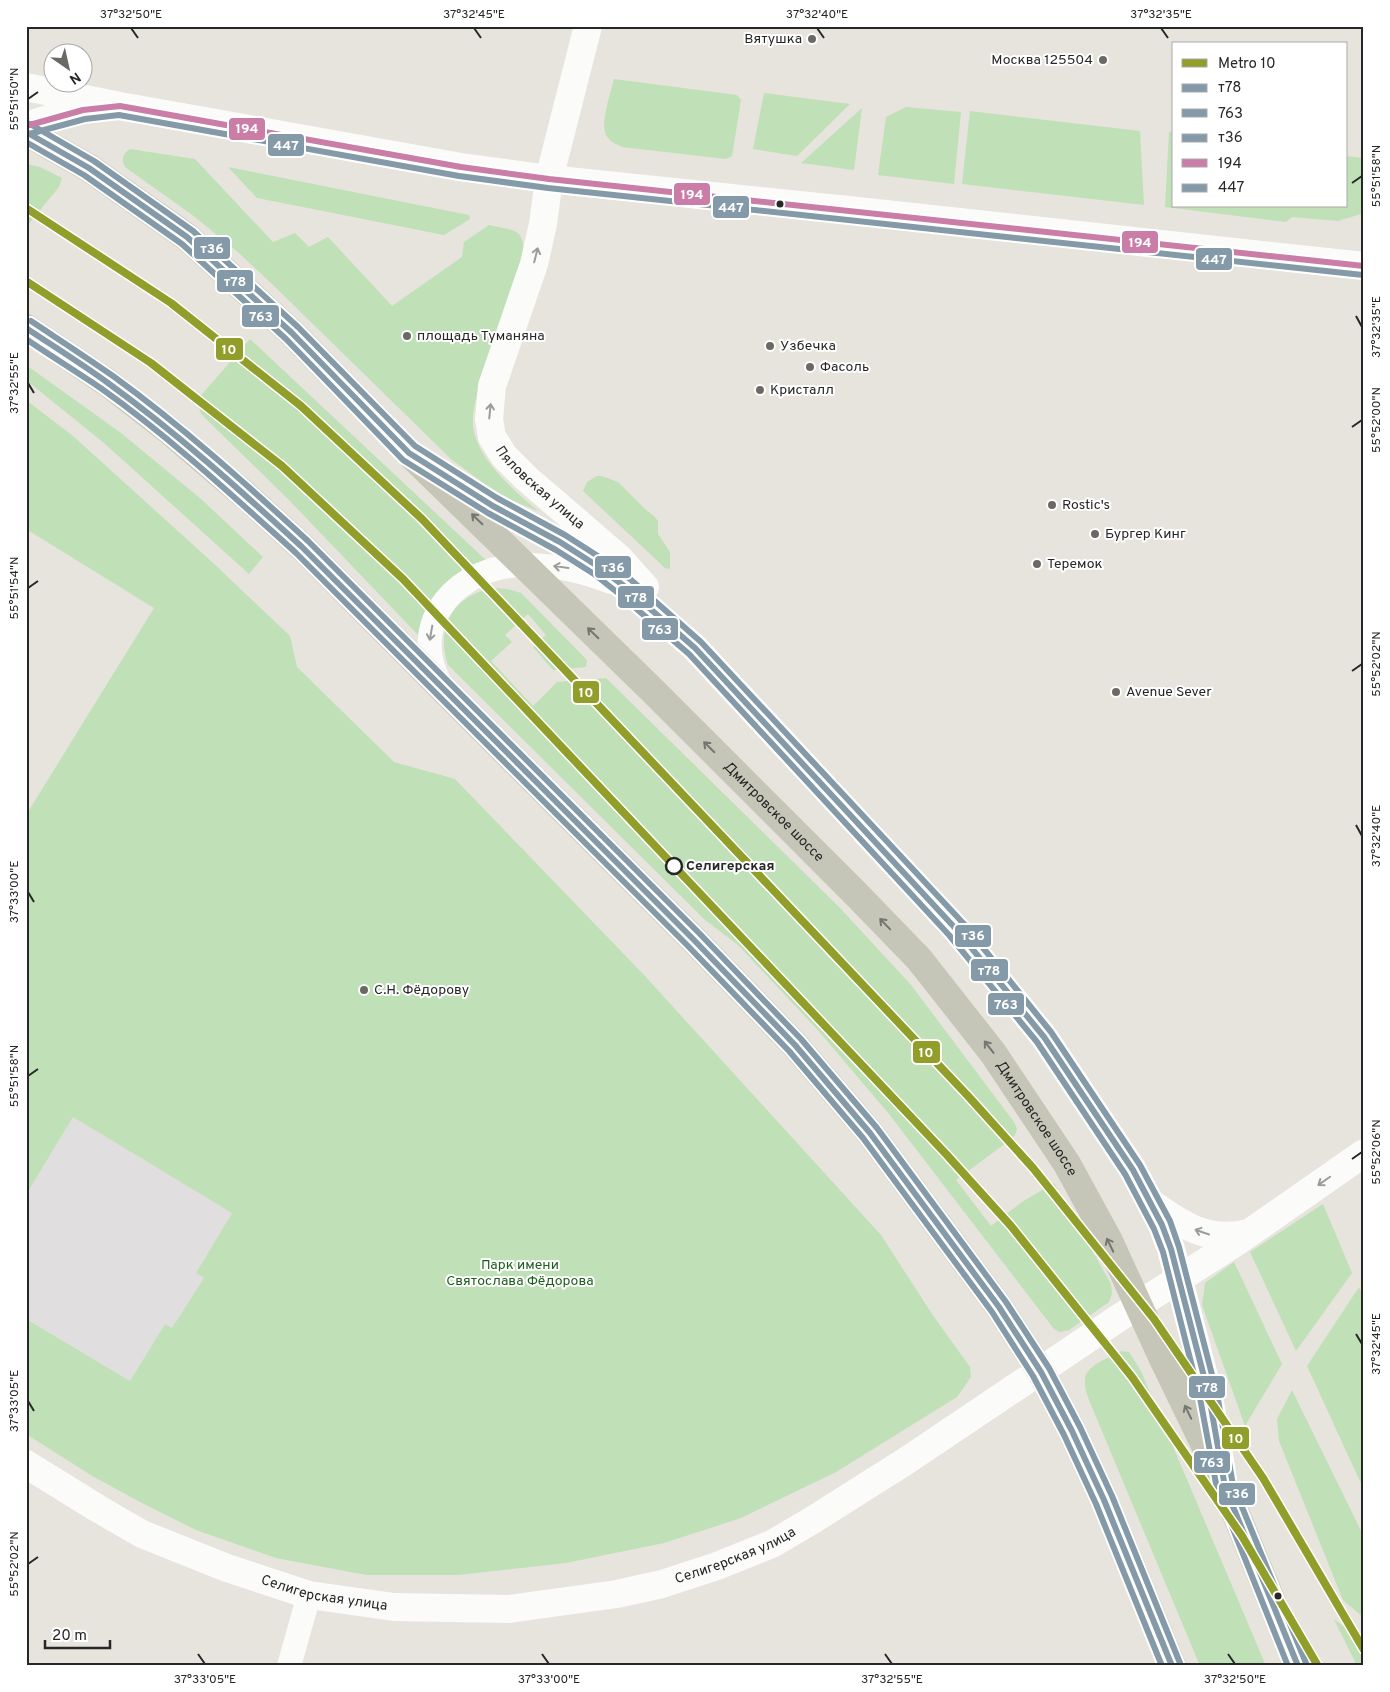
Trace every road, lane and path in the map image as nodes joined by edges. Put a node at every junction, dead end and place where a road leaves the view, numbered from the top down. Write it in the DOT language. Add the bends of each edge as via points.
graph roads {
  1 [pos="588,26"];
  2 [pos="26,87"];
  3 [pos="120,106"];
  4 [pos="26,126"];
  5 [pos="26,132"];
  6 [pos="550,179"];
  7 [pos="1364,266"];
  8 [pos="26,328"];
  9 [pos="409,453"];
  10 [pos="523,565"];
  11 [pos="624,586"];
  12 [pos="695,648"];
  13 [pos="450,696"];
  14 [pos="1364,1153"];
  15 [pos="1151,1203"];
  16 [pos="1249,1233"];
  17 [pos="1179,1279"];
  18 [pos="1138,1305"];
  19 [pos="1041,1372"];
  20 [pos="26,1464"];
  21 [pos="1225,1487"];
  22 [pos="310,1595"];
  23 [pos="289,1666"];
  24 [pos="1172,1666"];
  25 [pos="1298,1666"];
  1 -- 6 [label="street, Пяловская улица"];
  2 -- 3 [label="street"];
  3 -- 4 [label="street" via="78,110"];
  3 -- 6 [label="street" via="460,167"];
  5 -- 9 [label="main road, Дмитровское шоссе" via="89,168 186,237 292,334"];
  6 -- 7 [label="street"];
  12 -- 6 [label="street, Пяловская улица, one-way" via="619,558 526,478 504,456 492,437 488,419 492,386 534,264"];
  8 -- 13 [label="main road" via="116,390 246,496 302,547"];
  10 -- 9 [label="main road, Дмитровское шоссе, one-way"];
  9 -- 11 [label="street" via="493,506 560,542"];
  11 -- 10 [label="street, one-way" via="562,567"];
  10 -- 13 [label="street, one-way" via="501,568 469,580 456,588 437,612 429,641 430,656 433,671"];
  18 -- 10 [label="main road, Дмитровское шоссе, one-way" via="1109,1241 1067,1164 994,1053 919,959"];
  11 -- 12 [label="street"];
  12 -- 15 [label="street" via="956,929 1044,1037 1112,1137"];
  13 -- 19 [label="main road" via="693,938 795,1045 870,1133 999,1307"];
  14 -- 16 [label="street, Селигерская улица, one-way"];
  16 -- 15 [label="street, one-way" via="1220,1237 1202,1232"];
  15 -- 17 [label="street" via="1171,1249"];
  16 -- 17 [label="street, Селигерская улица"];
  17 -- 18 [label="street, Селигерская улица"];
  17 -- 21 [label="street" via="1209,1396"];
  18 -- 19 [label="street, Селигерская улица"];
  21 -- 18 [label="main road, Дмитровское шоссе, one-way"];
  19 -- 22 [label="street, Селигерская улица" via="772,1544 662,1584 617,1594 509,1609 394,1606"];
  19 -- 24 [label="main road" via="1104,1500"];
  20 -- 22 [label="street, Селигерская улица" via="142,1534 227,1568"];
  21 -- 25 [label="main road, Дмитровское шоссе"];
  22 -- 23 [label="street"];
}
